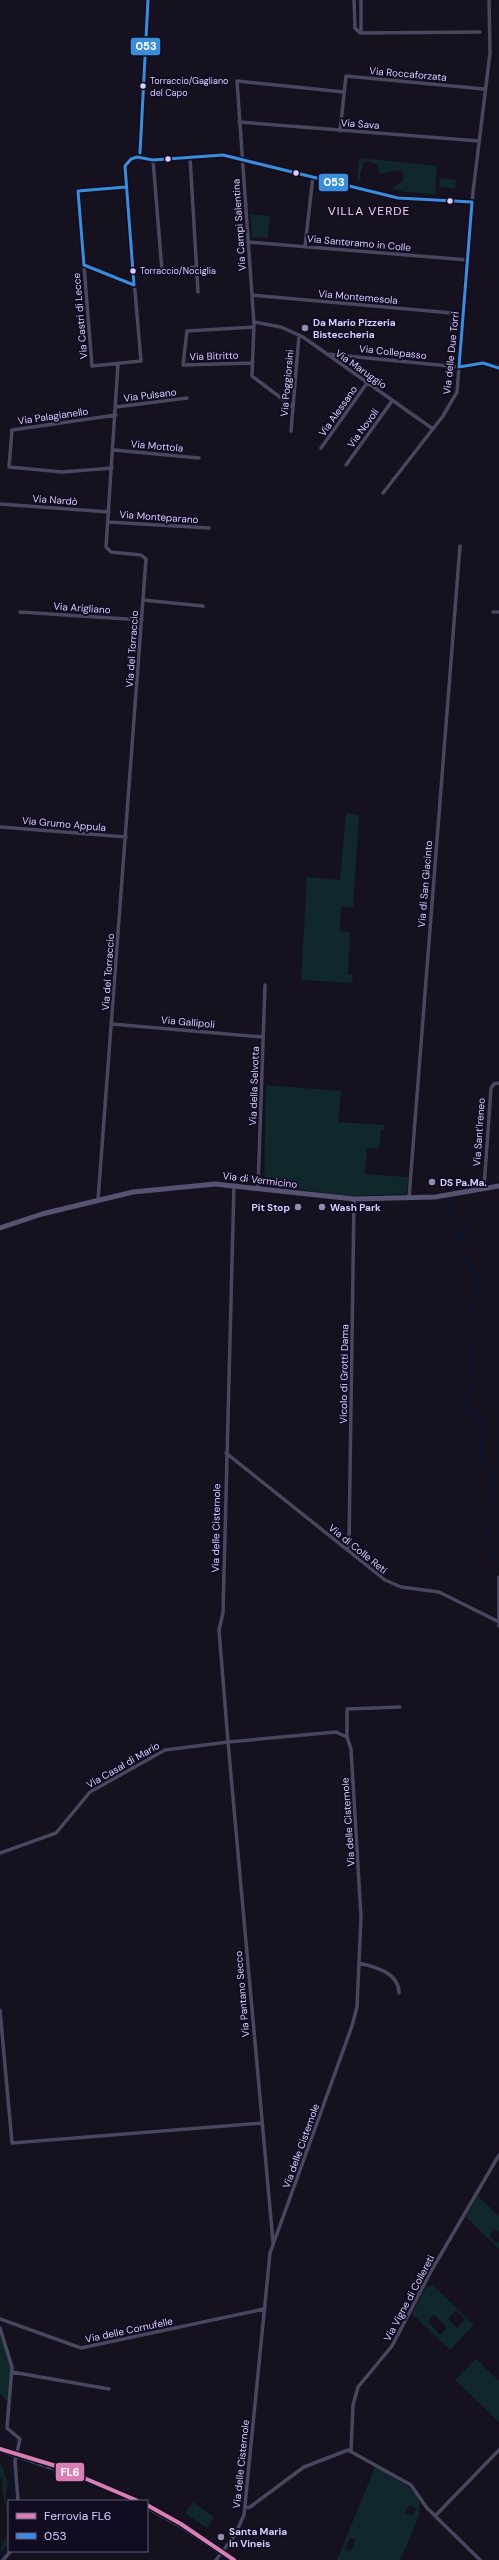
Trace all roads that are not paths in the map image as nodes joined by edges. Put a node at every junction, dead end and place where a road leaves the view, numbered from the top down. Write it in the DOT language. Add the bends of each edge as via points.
graph roads {
  1 [pos="148,0"];
  2 [pos="354,0"];
  3 [pos="360,0"];
  4 [pos="489,0"];
  5 [pos="480,32"];
  6 [pos="361,33"];
  7 [pos="484,89"];
  8 [pos="344,92"];
  9 [pos="239,122"];
  10 [pos="340,131"];
  11 [pos="479,141"];
  12 [pos="139,155"];
  13 [pos="190,157"];
  14 [pos="243,159"];
  15 [pos="153,160"];
  16 [pos="313,176"];
  17 [pos="126,187"];
  18 [pos="472,202"];
  19 [pos="248,242"];
  20 [pos="305,247"];
  21 [pos="468,260"];
  22 [pos="84,264"];
  23 [pos="197,267"];
  24 [pos="134,285"];
  25 [pos="198,292"];
  26 [pos="252,295"];
  27 [pos="463,314"];
  28 [pos="254,322"];
  29 [pos="254,327"];
  30 [pos="299,335"];
  31 [pos="326,353"];
  32 [pos="252,362"];
  33 [pos="118,364"];
  34 [pos="498,366"];
  35 [pos="459,367"];
  36 [pos="367,383"];
  37 [pos="187,398"];
  38 [pos="392,401"];
  39 [pos="116,407"];
  40 [pos="293,407"];
  41 [pos="116,415"];
  42 [pos="433,429"];
  43 [pos="291,432"];
  44 [pos="321,448"];
  45 [pos="114,450"];
  46 [pos="199,458"];
  47 [pos="346,464"];
  48 [pos="112,468"];
  49 [pos="383,493"];
  50 [pos="0,504"];
  51 [pos="109,512"];
  52 [pos="108,522"];
  53 [pos="209,528"];
  54 [pos="460,546"];
  55 [pos="143,600"];
  56 [pos="203,606"];
  57 [pos="20,612"];
  58 [pos="494,612"];
  59 [pos="499,612"];
  60 [pos="142,620"];
  61 [pos="2,827"];
  62 [pos="126,837"];
  63 [pos="265,985"];
  64 [pos="112,1024"];
  65 [pos="263,1037"];
  66 [pos="499,1083"];
  67 [pos="234,1185"];
  68 [pos="499,1186"];
  69 [pos="258,1187"];
  70 [pos="484,1188"];
  71 [pos="409,1198"];
  72 [pos="354,1199"];
  73 [pos="98,1200"];
  74 [pos="0,1228"];
  75 [pos="226,1453"];
  76 [pos="346,1550"];
  77 [pos="499,1577"];
  78 [pos="499,1623"];
  79 [pos="400,1706"];
  80 [pos="347,1737"];
  81 [pos="228,1742"];
  82 [pos="0,1853"];
  83 [pos="359,1962"];
  84 [pos="399,1993"];
  85 [pos="0,2010"];
  86 [pos="262,2123"];
  87 [pos="499,2155"];
  88 [pos="273,2245"];
  89 [pos="264,2309"];
  90 [pos="0,2319"];
  91 [pos="0,2328"];
  92 [pos="12,2372"];
  93 [pos="109,2389"];
  94 [pos="499,2450"];
  95 [pos="351,2451"];
  96 [pos="18,2500"];
  97 [pos="245,2508"];
  98 [pos="435,2516"];
  99 [pos="9,2552"];
  100 [pos="216,2559"];
  101 [pos="3,2560"];
  102 [pos="480,2560"];
  1 -- 12 [label="street"];
  2 -- 6 [label="street" via="355,28"];
  3 -- 6 [label="street"];
  4 -- 7 [label="street, Via delle Due Torri" via="490,53"];
  5 -- 6 [label="street"];
  7 -- 8 [label="street, Via Roccaforzata" via="346,76"];
  7 -- 11 [label="street, Via delle Due Torri"];
  8 -- 9 [label="street, Via Campi Salentina" via="237,81"];
  8 -- 10 [label="street"];
  9 -- 10 [label="street, Via Sava"];
  9 -- 14 [label="street, Via Campi Salentina"];
  10 -- 11 [label="street, Via Sava"];
  11 -- 18 [label="street, Via delle Due Torri"];
  12 -- 15 [label="street"];
  12 -- 17 [label="street" via="125,166"];
  13 -- 14 [label="street" via="223,155"];
  13 -- 15 [label="street"];
  13 -- 23 [label="street"];
  14 -- 16 [label="street"];
  14 -- 19 [label="street, Via Campi Salentina"];
  15 -- 23 [label="street" via="162,271"];
  16 -- 18 [label="street" via="398,198"];
  16 -- 20 [label="street"];
  17 -- 22 [label="street, Via Castri di Lecce" via="78,191"];
  17 -- 24 [label="street"];
  18 -- 21 [label="street, Via delle Due Torri"];
  19 -- 20 [label="street, Via Santeramo in Colle"];
  19 -- 26 [label="street, Via Campi Salentina"];
  20 -- 21 [label="street, Via Santeramo in Colle"];
  21 -- 27 [label="street, Via delle Due Torri"];
  22 -- 24 [label="street"];
  22 -- 33 [label="street, Via Castri di Lecce" via="92,366"];
  23 -- 25 [label="street"];
  24 -- 33 [label="street" via="141,361"];
  26 -- 27 [label="street, Via Montemesola"];
  26 -- 28 [label="street, Via Campi Salentina"];
  27 -- 35 [label="street, Via delle Due Torri"];
  28 -- 29 [label="street, Via Campi Salentina"];
  28 -- 30 [label="street, Via Maruggio" via="278,326"];
  29 -- 32 [label="street, Via Campi Salentina"];
  29 -- 32 [label="street, Via Bitritto" via="187,331 184,365"];
  30 -- 31 [label="street, Via Maruggio"];
  30 -- 40 [label="street, Via Poggiorsini"];
  31 -- 35 [label="street, Via Collepasso"];
  31 -- 36 [label="street, Via Maruggio"];
  32 -- 40 [label="street, Via Campi Salentina" via="252,376"];
  33 -- 39 [label="street, Via del Torraccio"];
  34 -- 35 [label="street, Via Collepasso" via="483,363"];
  35 -- 42 [label="street, Via delle Due Torri" via="455,398"];
  36 -- 38 [label="street, Via Maruggio"];
  36 -- 44 [label="street, Via Alessano"];
  37 -- 39 [label="street, Via Pulsano"];
  38 -- 42 [label="street, Via Maruggio"];
  38 -- 47 [label="street, Via Novoli"];
  39 -- 41 [label="street, Via del Torraccio"];
  40 -- 43 [label="street, Via Poggiorsini"];
  41 -- 45 [label="street, Via del Torraccio"];
  41 -- 48 [label="street, Via Palagianello" via="12,430 9,467 62,472"];
  42 -- 49 [label="street, Via delle Due Torri"];
  45 -- 46 [label="street, Via Mottola"];
  45 -- 48 [label="street, Via del Torraccio"];
  48 -- 51 [label="street, Via del Torraccio"];
  50 -- 51 [label="street, Via Nardò"];
  51 -- 52 [label="street, Via del Torraccio"];
  52 -- 53 [label="street, Via Monteparano"];
  52 -- 55 [label="street, Via del Torraccio" via="108,550 145,558"];
  54 -- 71 [label="street, Via di San Giacinto"];
  55 -- 56 [label="street"];
  55 -- 60 [label="street, Via del Torraccio"];
  57 -- 60 [label="street, Via Arigliano"];
  58 -- 59 [label="street"];
  60 -- 62 [label="street, Via del Torraccio"];
  61 -- 62 [label="street, Via Grumo Appula"];
  62 -- 64 [label="street, Via del Torraccio"];
  63 -- 65 [label="street, Via della Selvotta"];
  64 -- 65 [label="street, Via Gallipoli"];
  64 -- 73 [label="street, Via del Torraccio"];
  65 -- 69 [label="street, Via della Selvotta"];
  66 -- 70 [label="street, Via Sant'Ireneo" via="492,1084 491,1088"];
  67 -- 69 [label="main road, Via di Vermicino"];
  67 -- 73 [label="main road, Via di Vermicino" via="143,1190"];
  67 -- 75 [label="street, Via delle Cisternole"];
  68 -- 70 [label="main road, Via di Vermicino"];
  69 -- 72 [label="main road, Via di Vermicino"];
  70 -- 71 [label="main road, Via di Vermicino" via="444,1196"];
  71 -- 72 [label="main road, Via di Vermicino"];
  72 -- 76 [label="street, Vicolo di Grotti Dama" via="349,1546"];
  73 -- 74 [label="main road, Via di Vermicino"];
  75 -- 76 [label="street, Via di Colle Reti"];
  75 -- 81 [label="street, Via delle Cisternole" via="222,1613 219,1630"];
  76 -- 78 [label="street, Via di Colle Reti" via="392,1584 439,1592"];
  77 -- 78 [label="street"];
  79 -- 80 [label="street, Via delle Cisternole" via="347,1710"];
  80 -- 81 [label="street" via="336,1732"];
  80 -- 83 [label="street, Via delle Cisternole" via="351,1749 362,1917"];
  81 -- 82 [label="street, Via Casal di Mario" via="165,1750 90,1792 56,1833"];
  81 -- 86 [label="street, Via Pantano Secco"];
  83 -- 84 [label="street" via="382,1970 395,1979 398,1982"];
  83 -- 88 [label="street, Via delle Cisternole" via="357,2007 352,2026"];
  85 -- 86 [label="street" via="12,2144"];
  86 -- 88 [label="street, Via Pantano Secco"];
  87 -- 95 [label="street, Via Vigne di Collereti" via="430,2273 392,2346 358,2387 353,2405"];
  88 -- 89 [label="street, Via delle Cisternole"];
  89 -- 90 [label="street, Via delle Cornufelle" via="81,2348"];
  89 -- 97 [label="street, Via delle Cisternole"];
  91 -- 92 [label="street"];
  92 -- 93 [label="street"];
  92 -- 96 [label="street" via="7,2428 20,2439 15,2461"];
  94 -- 98 [label="street"];
  95 -- 97 [label="street" via="341,2451 304,2466 250,2507"];
  95 -- 98 [label="street" via="411,2485"];
  97 -- 100 [label="street, Via delle Cisternole" via="242,2523"];
  98 -- 102 [label="street"];
  99 -- 101 [label="street"];
}
